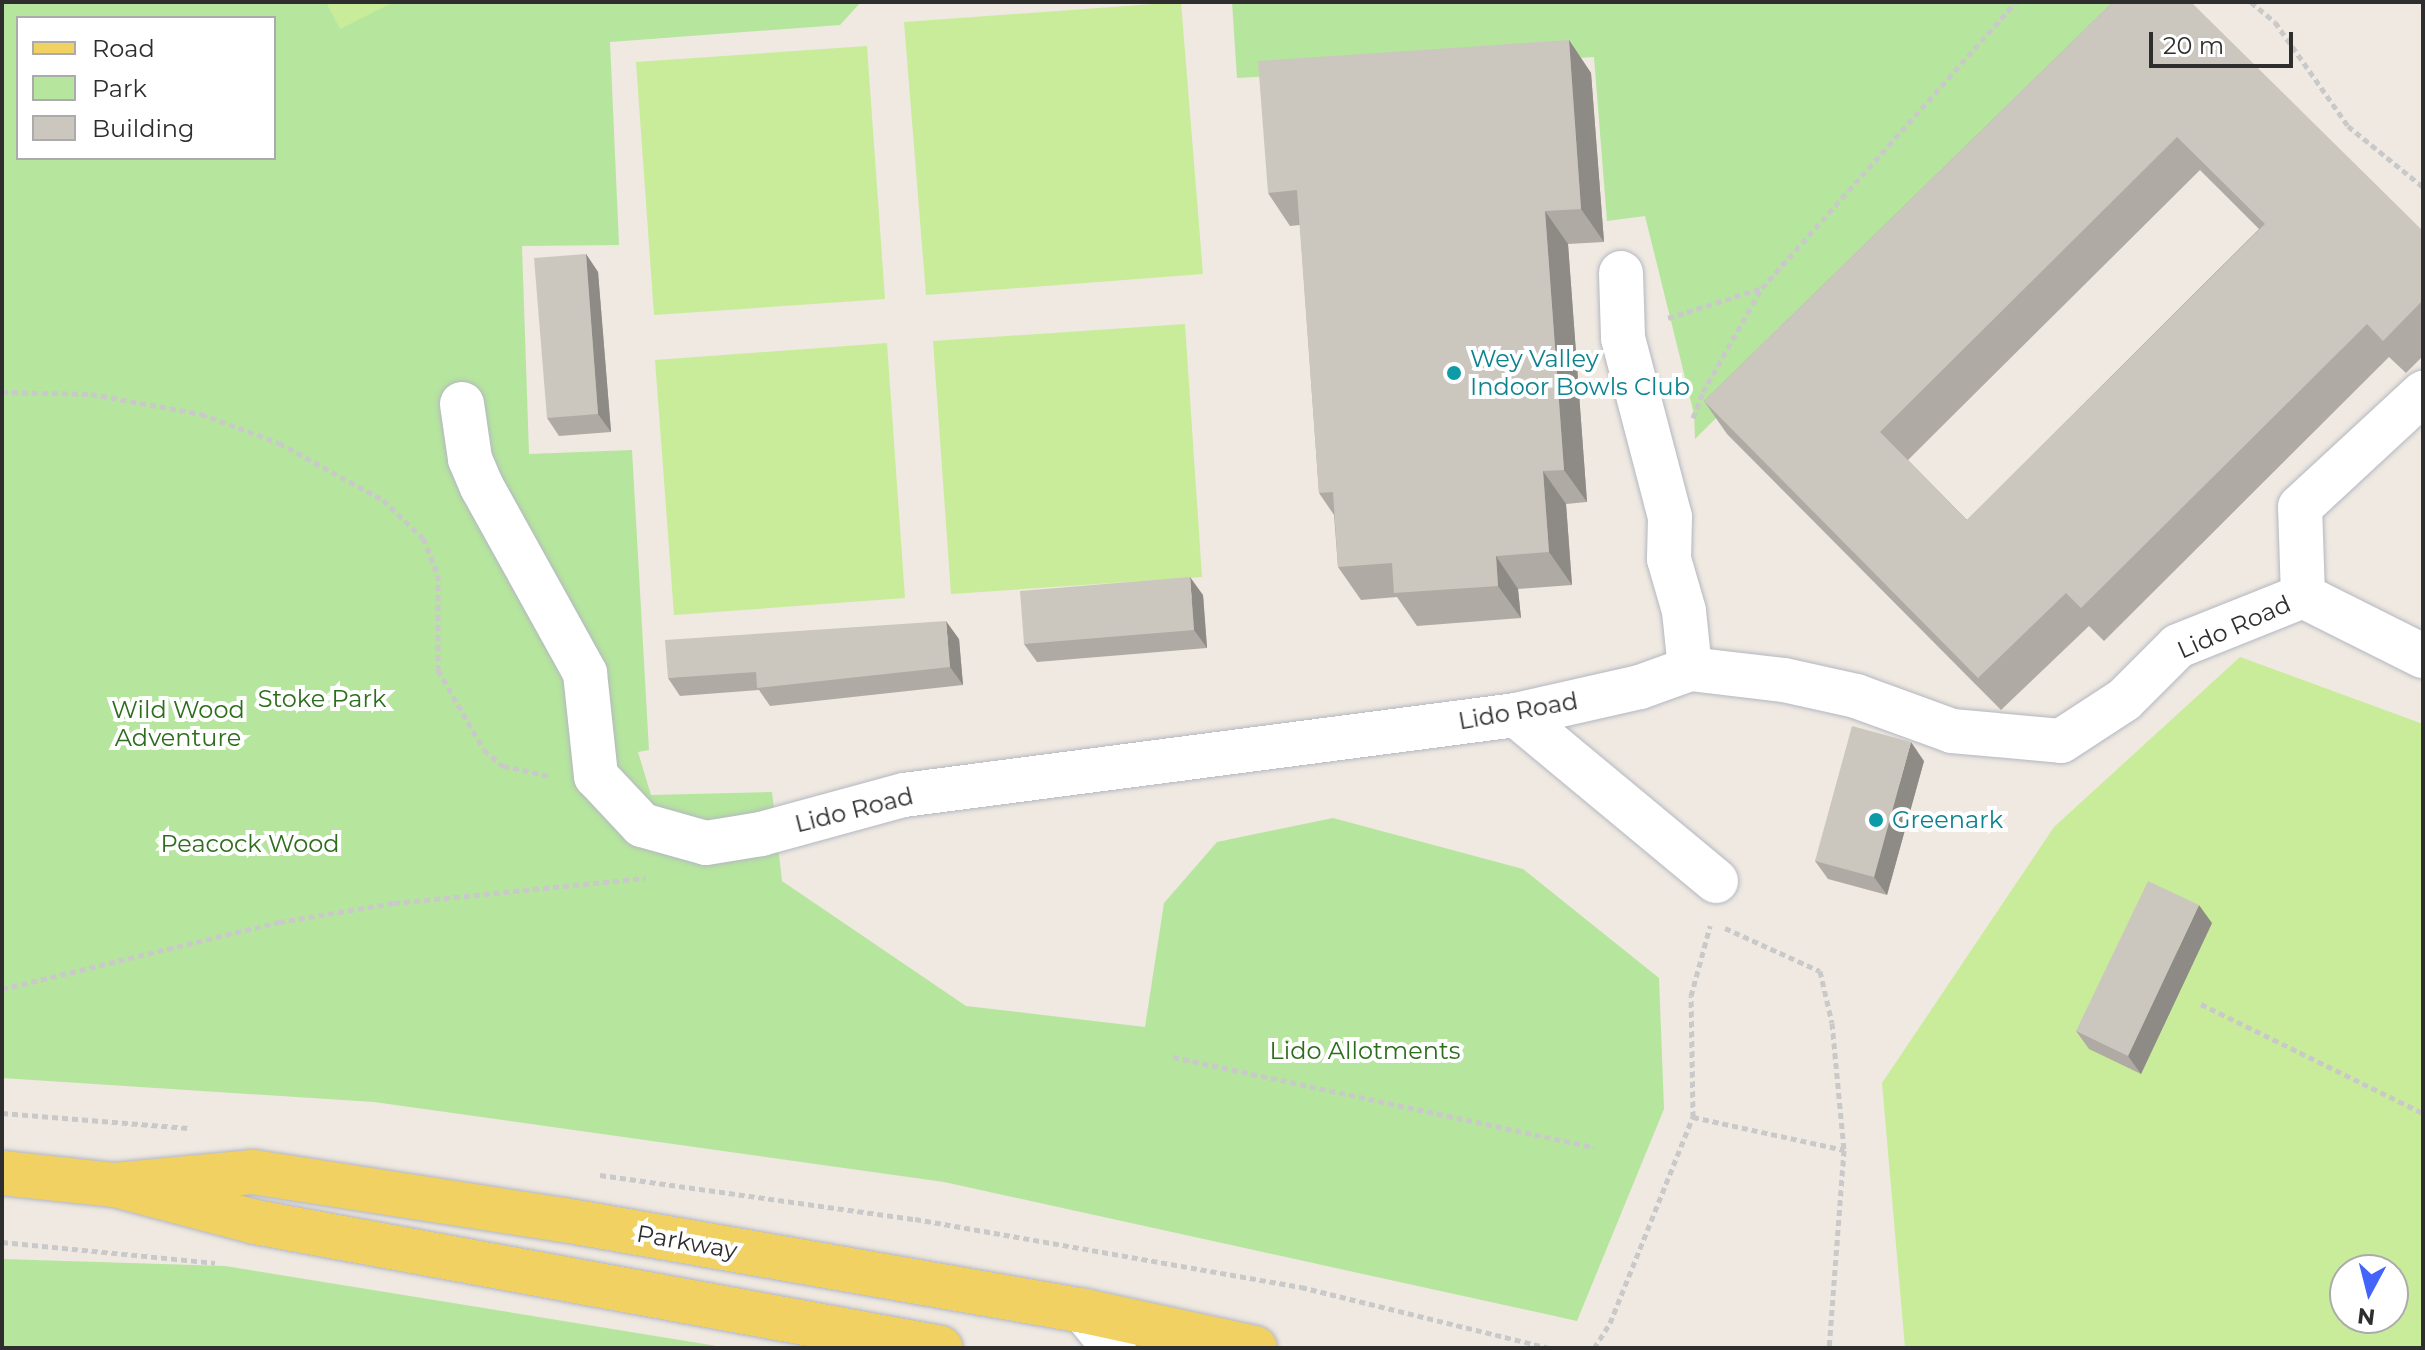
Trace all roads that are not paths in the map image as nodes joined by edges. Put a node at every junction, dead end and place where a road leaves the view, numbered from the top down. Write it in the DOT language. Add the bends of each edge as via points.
graph roads {
  1 [pos="1621,273"];
  2 [pos="2423,393"];
  3 [pos="462,404"];
  4 [pos="2303,596"];
  5 [pos="2423,656"];
  6 [pos="1690,669"];
  7 [pos="1516,715"];
  8 [pos="1716,881"];
  9 [pos="2,1173"];
  10 [pos="115,1185"];
  11 [pos="1084,1311"];
  12 [pos="941,1348"];
  13 [pos="1114,1348"];
  14 [pos="1255,1348"];
  1 -- 6 [label="street" via="1623,338 1667,504 1669,559 1684,611"];
  2 -- 4 [label="street" via="2300,507"];
  3 -- 7 [label="street, Lido Road" via="470,459 482,487 585,673 594,766 642,825 706,843 761,834 904,795"];
  4 -- 5 [label="street, Lido Road"];
  4 -- 6 [label="street, Lido Road" via="2178,646 2124,700 2061,741 1952,731 1856,696 1784,680"];
  6 -- 7 [label="street, Lido Road" via="1640,687"];
  7 -- 8 [label="street"];
  9 -- 10 [label="main road, Parkway"];
  10 -- 11 [label="main road, Parkway" via="253,1172"];
  10 -- 12 [label="main road, Parkway" via="255,1222"];
  11 -- 13 [label="street"];
  11 -- 14 [label="main road, Parkway"];
}
